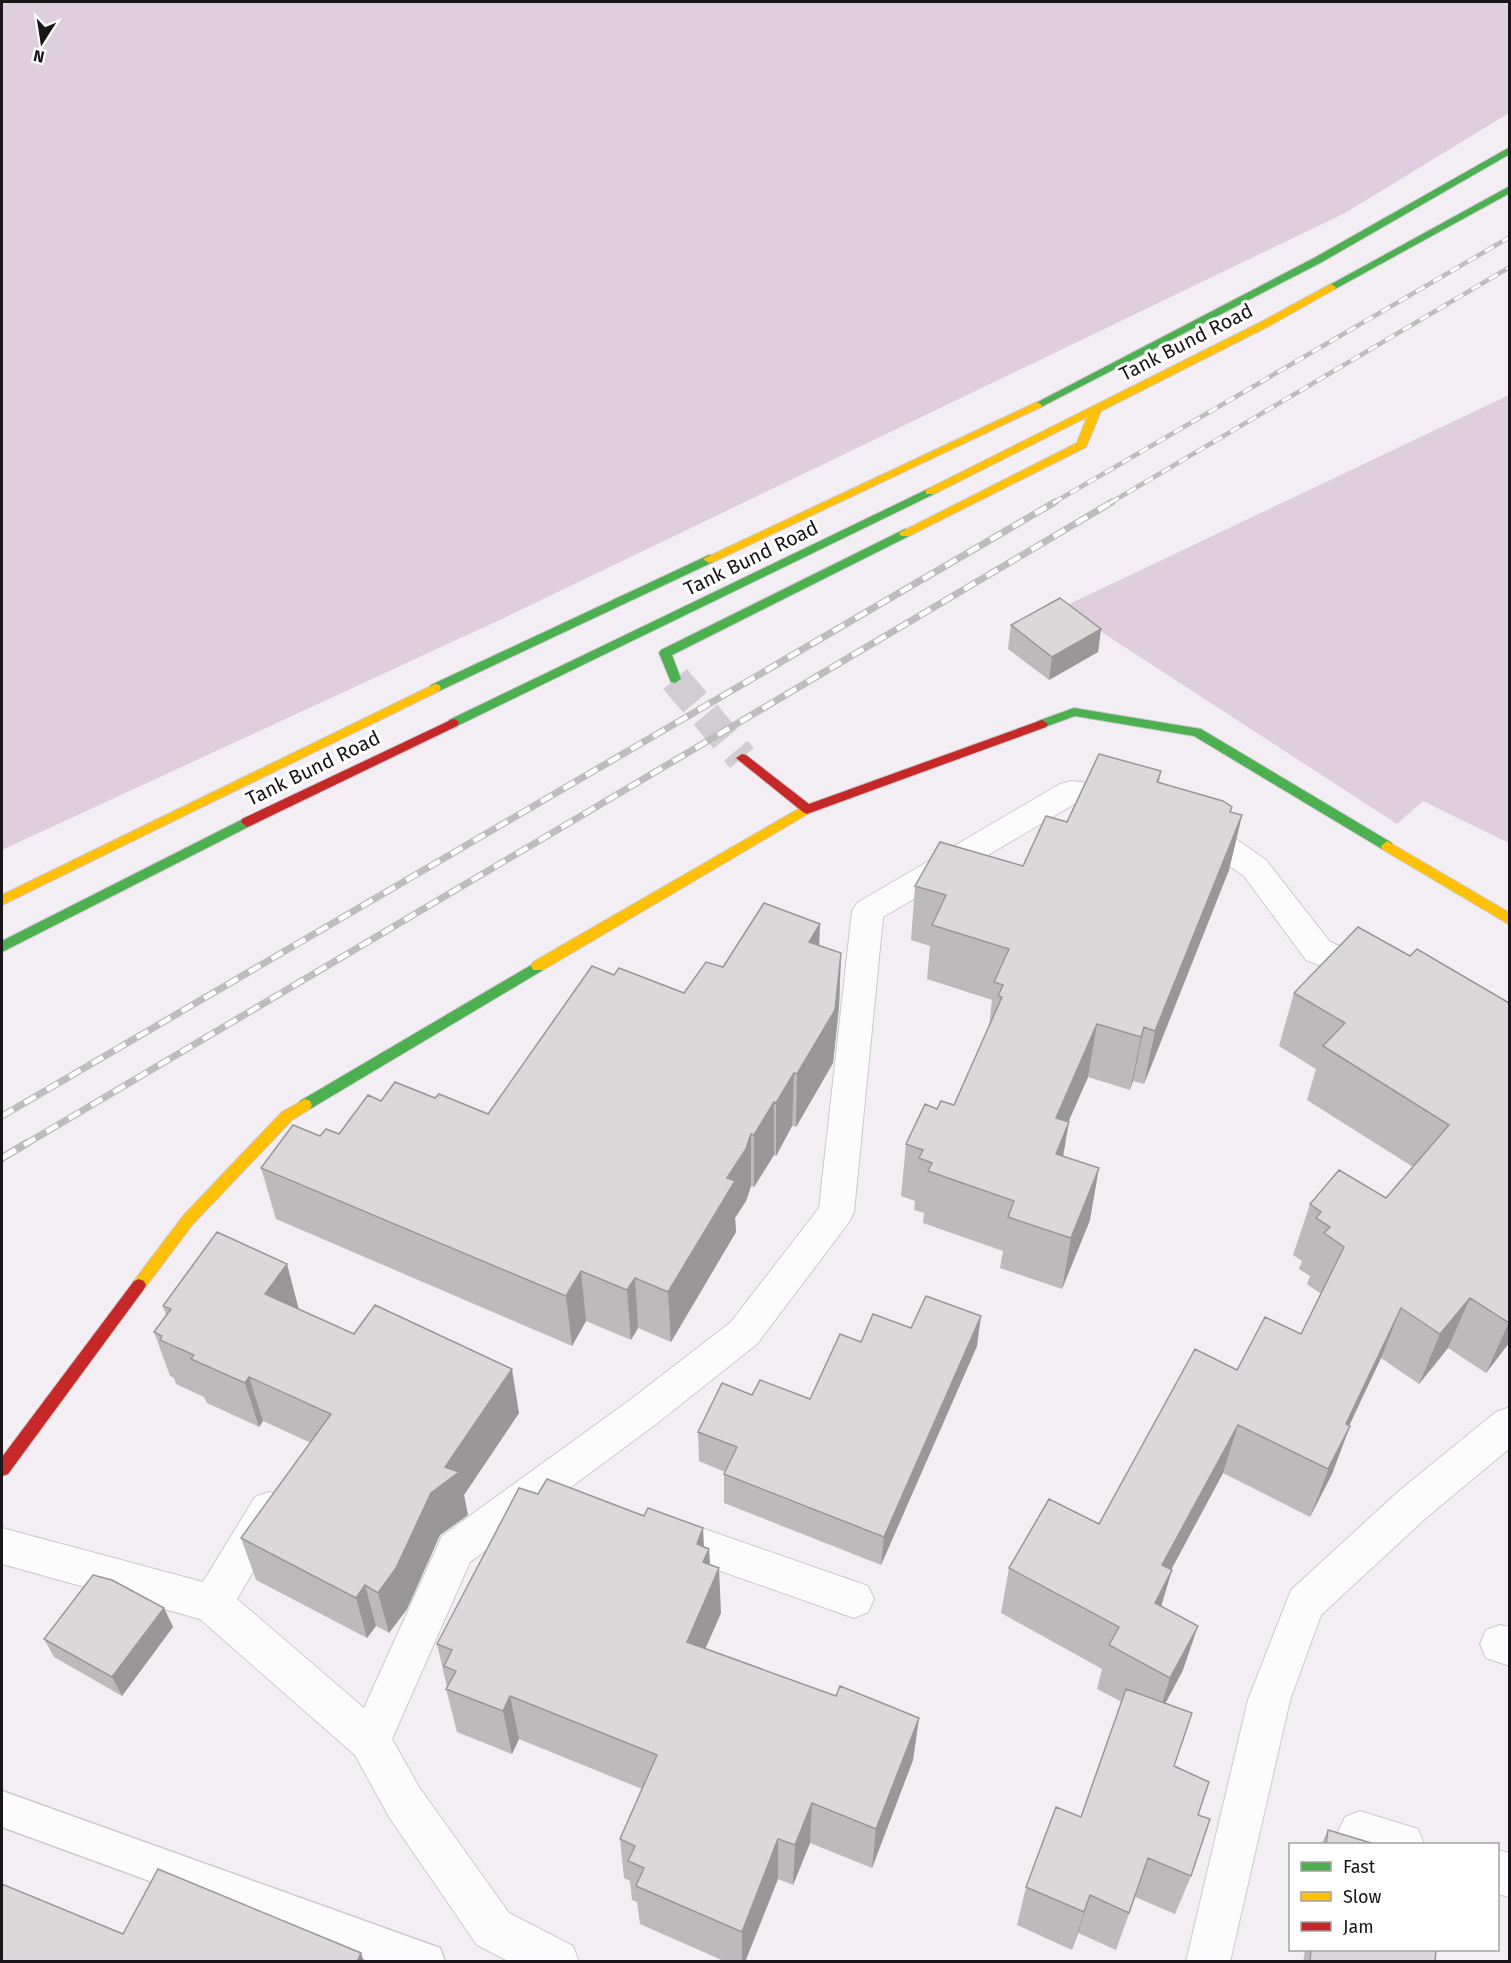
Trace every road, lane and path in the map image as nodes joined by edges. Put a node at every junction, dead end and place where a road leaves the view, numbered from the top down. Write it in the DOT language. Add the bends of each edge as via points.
graph roads {
  1 [pos="1509,150"];
  2 [pos="1509,189"];
  3 [pos="1096,409"];
  4 [pos="675,679"];
  5 [pos="742,758"];
  6 [pos="807,809"];
  7 [pos="2,900"];
  8 [pos="1509,920"];
  9 [pos="2,947"];
  10 [pos="1402,984"];
  11 [pos="1509,1424"];
  12 [pos="2,1469"];
  13 [pos="538,1490"];
  14 [pos="276,1500"];
  15 [pos="583,1505"];
  16 [pos="628,1521"];
  17 [pos="2,1546"];
  18 [pos="854,1599"];
  19 [pos="212,1603"];
  20 [pos="370,1741"];
  21 [pos="2,1809"];
  22 [pos="1360,1832"];
  23 [pos="1396,1843"];
  24 [pos="426,1962"];
  25 [pos="557,1962"];
  26 [pos="1208,1962"];
  1 -- 7 [label="main road, Tank Bund Road" via="1318,260 1032,408 472,670"];
  2 -- 3 [label="main road, Tank Bund Road" via="1265,324"];
  3 -- 4 [label="main road" via="1082,445 665,653"];
  3 -- 9 [label="main road, Tank Bund Road" via="887,514 249,821"];
  5 -- 6 [label="main road"];
  6 -- 8 [label="main road" via="1074,712 1197,732"];
  6 -- 12 [label="main road" via="287,1116 188,1220"];
  10 -- 13 [label="street" via="1318,951 1255,868 1163,805 1071,792 868,912 836,1212 744,1333"];
  11 -- 26 [label="street" via="1413,1504 1305,1603 1269,1700"];
  13 -- 15 [label="street"];
  13 -- 20 [label="street" via="456,1549"];
  14 -- 19 [label="street"];
  16 -- 18 [label="street"];
  17 -- 19 [label="street"];
  19 -- 20 [label="street"];
  20 -- 25 [label="street" via="404,1802 493,1929"];
  21 -- 24 [label="lane"];
  22 -- 23 [label="street"];
}
